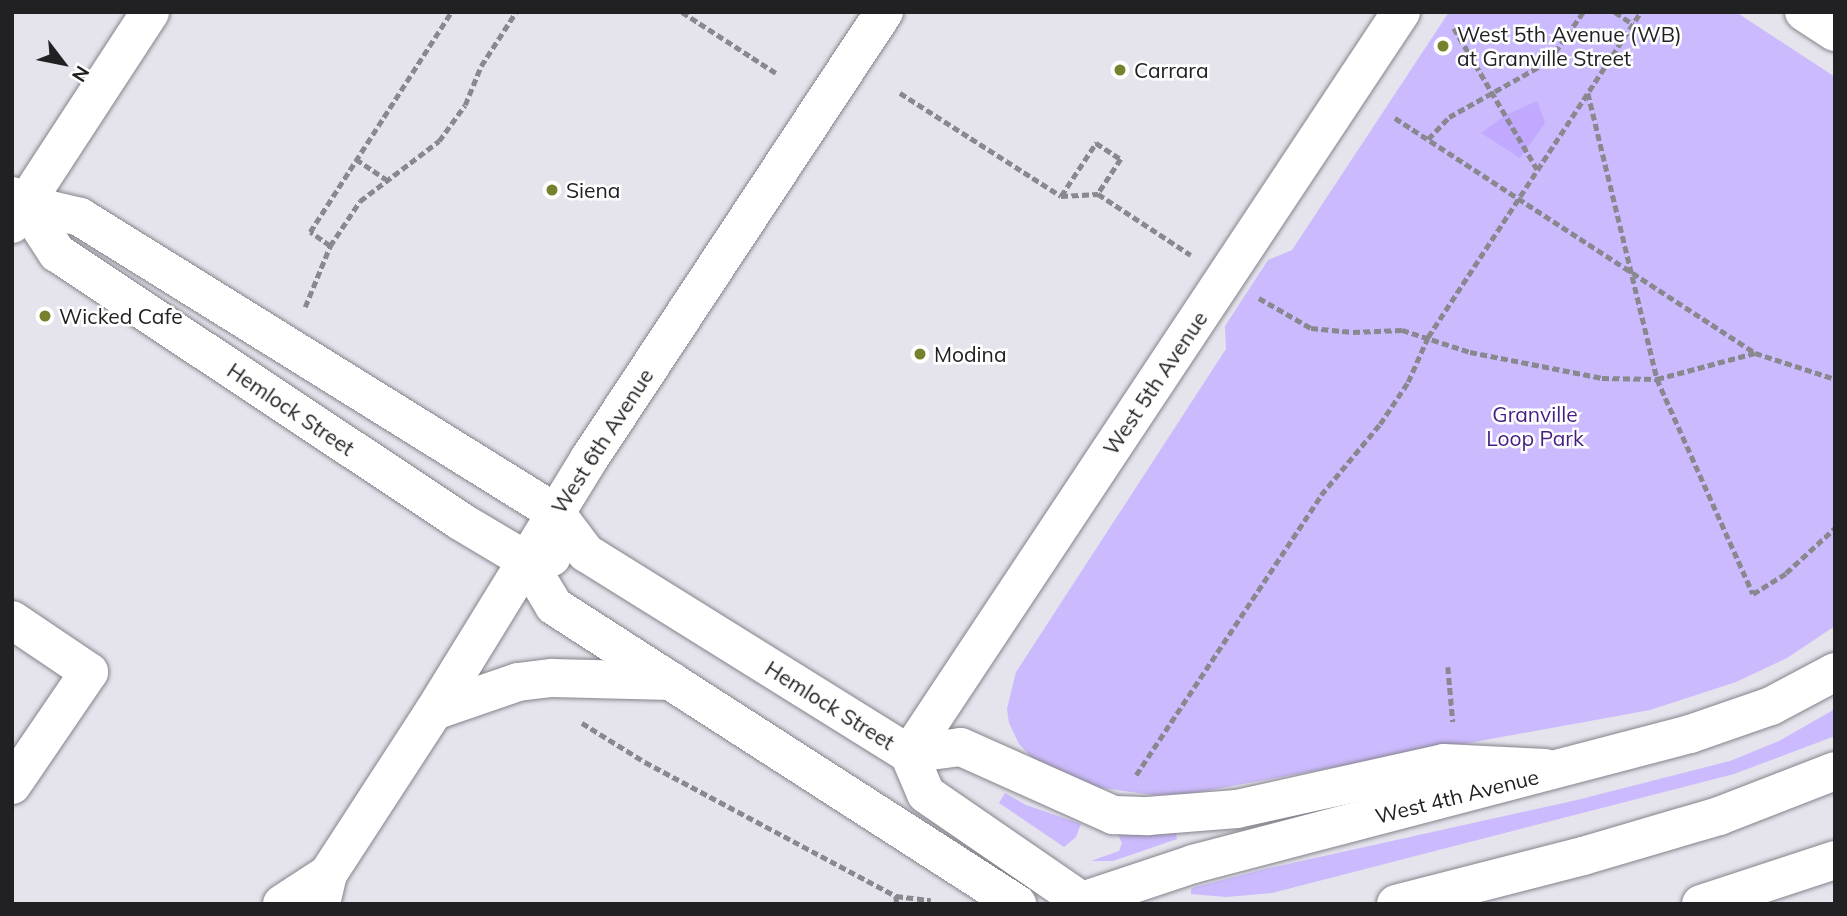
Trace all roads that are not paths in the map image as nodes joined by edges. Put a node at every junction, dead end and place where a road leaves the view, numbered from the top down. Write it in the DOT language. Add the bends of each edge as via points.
graph roads {
  1 [pos="150,12"];
  2 [pos="884,12"];
  3 [pos="1401,12"];
  4 [pos="1804,12"];
  5 [pos="1835,32"];
  6 [pos="16,208"];
  7 [pos="556,513"];
  8 [pos="586,553"];
  9 [pos="527,561"];
  10 [pos="12,620"];
  11 [pos="1835,672"];
  12 [pos="682,688"];
  13 [pos="434,711"];
  14 [pos="909,754"];
  15 [pos="1562,769"];
  16 [pos="1835,771"];
  17 [pos="12,785"];
  18 [pos="1835,860"];
  19 [pos="324,889"];
  20 [pos="1080,903"];
  21 [pos="282,904"];
  22 [pos="1017,904"];
  23 [pos="1396,904"];
  24 [pos="1702,904"];
  1 -- 6 [label="main road"];
  2 -- 7 [label="main road, West 6th Avenue"];
  3 -- 14 [label="main road, West 5th Avenue"];
  4 -- 5 [label="main road"];
  6 -- 7 [label="main road, Hemlock Street" via="80,217"];
  6 -- 9 [label="main road, Hemlock Street" via="57,253"];
  7 -- 8 [label="main road, Hemlock Street"];
  7 -- 9 [label="main road, West 6th Avenue"];
  8 -- 9 [label="main road"];
  8 -- 14 [label="main road, Hemlock Street"];
  9 -- 12 [label="main road" via="554,606"];
  9 -- 13 [label="main road, West 6th Avenue"];
  10 -- 17 [label="main road" via="89,672"];
  11 -- 15 [label="main road, West 4th Avenue" via="1759,710"];
  12 -- 13 [label="main road" via="541,679 518,682"];
  12 -- 22 [label="main road"];
  13 -- 19 [label="main road, West 6th Avenue"];
  14 -- 15 [label="main road" via="961,747 1113,815 1136,816 1237,809 1444,763"];
  14 -- 20 [label="main road, Hemlock Street" via="926,794"];
  15 -- 20 [label="main road, West 4th Avenue" via="1193,864"];
  16 -- 23 [label="main road" via="1719,816"];
  18 -- 24 [label="main road"];
  19 -- 21 [label="main road, West 6th Avenue"];
}
